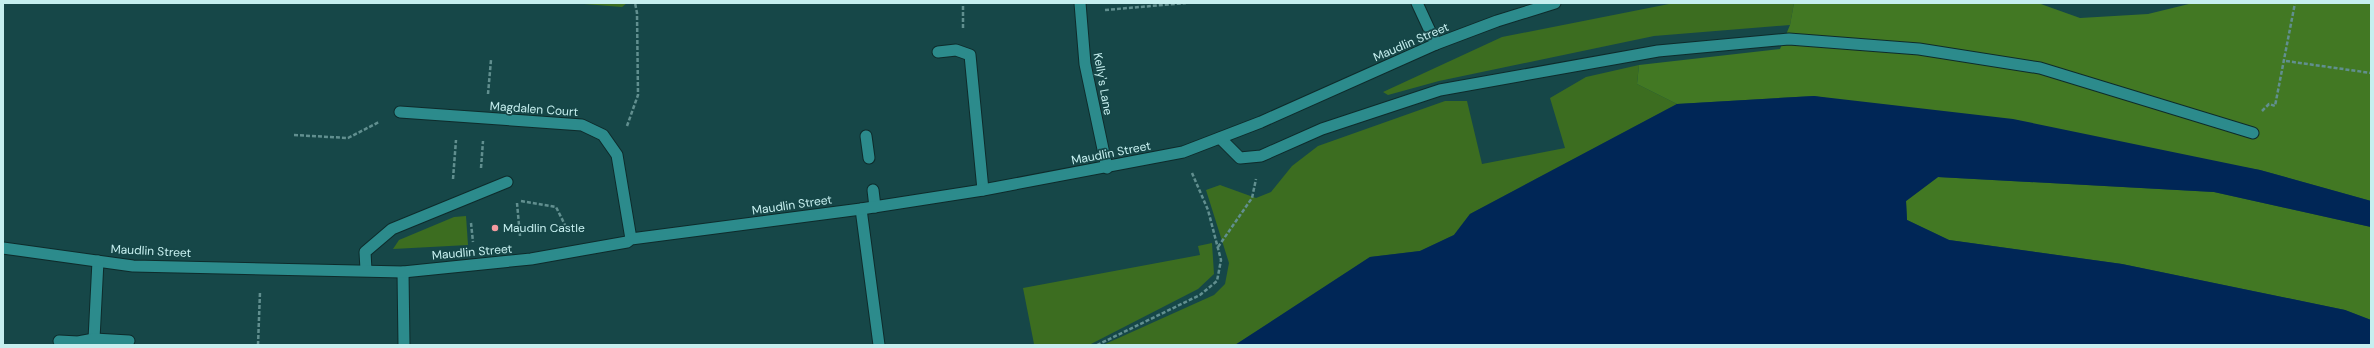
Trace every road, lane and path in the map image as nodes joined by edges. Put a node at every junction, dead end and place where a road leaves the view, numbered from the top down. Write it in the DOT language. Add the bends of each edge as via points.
graph roads {
  1 [pos="635,3"];
  2 [pos="1186,3"];
  3 [pos="1417,3"];
  4 [pos="1555,3"];
  5 [pos="2295,3"];
  6 [pos="1081,7"];
  7 [pos="1436,44"];
  8 [pos="938,52"];
  9 [pos="491,60"];
  10 [pos="2287,62"];
  11 [pos="2371,73"];
  12 [pos="2261,111"];
  13 [pos="400,112"];
  14 [pos="485,118"];
  15 [pos="2253,133"];
  16 [pos="484,134"];
  17 [pos="294,135"];
  18 [pos="866,136"];
  19 [pos="456,138"];
  20 [pos="1220,138"];
  21 [pos="1183,152"];
  22 [pos="617,155"];
  23 [pos="869,158"];
  24 [pos="1107,168"];
  25 [pos="480,174"];
  26 [pos="452,181"];
  27 [pos="507,182"];
  28 [pos="873,190"];
  29 [pos="983,190"];
  30 [pos="1252,198"];
  31 [pos="465,200"];
  32 [pos="875,206"];
  33 [pos="861,209"];
  34 [pos="566,227"];
  35 [pos="631,239"];
  36 [pos="521,240"];
  37 [pos="1218,247"];
  38 [pos="3,248"];
  39 [pos="98,261"];
  40 [pos="475,264"];
  41 [pos="366,270"];
  42 [pos="403,272"];
  43 [pos="260,287"];
  44 [pos="94,339"];
  45 [pos="59,341"];
  46 [pos="129,341"];
  47 [pos="258,345"];
  48 [pos="404,345"];
  49 [pos="879,345"];
  50 [pos="1097,345"];
  1 -- 22 [label="path" via="638,95"];
  2 -- 6 [label="path" via="1150,8"];
  3 -- 7 [label="street"];
  4 -- 7 [label="street, Maudlin Street"];
  5 -- 10 [label="path"];
  6 -- 24 [label="street, Kelly's Lane" via="1085,64"];
  7 -- 20 [label="street, Maudlin Street"];
  8 -- 29 [label="street" via="956,50 970,55"];
  9 -- 14 [label="path"];
  10 -- 11 [label="path"];
  10 -- 12 [label="path" via="2275,106 2269,104"];
  13 -- 14 [label="street, Magdalen Court"];
  13 -- 17 [label="path" via="348,138"];
  14 -- 22 [label="street, Magdalen Court" via="582,125 603,135"];
  15 -- 20 [label="street" via="2040,68 1919,49 1789,40 1658,51 1440,90 1322,129 1261,156 1240,158"];
  16 -- 25 [label="path"];
  18 -- 23 [label="street"];
  19 -- 26 [label="path"];
  20 -- 21 [label="street, Maudlin Street"];
  21 -- 24 [label="street, Maudlin Street"];
  21 -- 37 [label="path" via="1208,210"];
  22 -- 35 [label="street, Magdalen Court"];
  24 -- 29 [label="street, Maudlin Street"];
  27 -- 31 [label="street"];
  28 -- 32 [label="street"];
  29 -- 32 [label="street, Maudlin Street"];
  30 -- 37 [label="path"];
  31 -- 40 [label="path" via="470,214"];
  31 -- 41 [label="street" via="392,229 365,252"];
  32 -- 33 [label="street, Maudlin Street"];
  33 -- 35 [label="street, Maudlin Street"];
  33 -- 49 [label="street"];
  34 -- 36 [label="path" via="556,207 518,200 516,208"];
  35 -- 40 [label="street, Maudlin Street" via="628,242 531,259"];
  37 -- 50 [label="path" via="1221,260 1217,281 1200,295"];
  38 -- 39 [label="street, Maudlin Street"];
  39 -- 41 [label="street, Maudlin Street" via="133,266"];
  39 -- 44 [label="street"];
  40 -- 42 [label="street, Maudlin Street"];
  41 -- 42 [label="street, Maudlin Street"];
  42 -- 48 [label="street"];
  43 -- 47 [label="path"];
  44 -- 45 [label="street" via="78,342"];
  44 -- 46 [label="street"];
}
